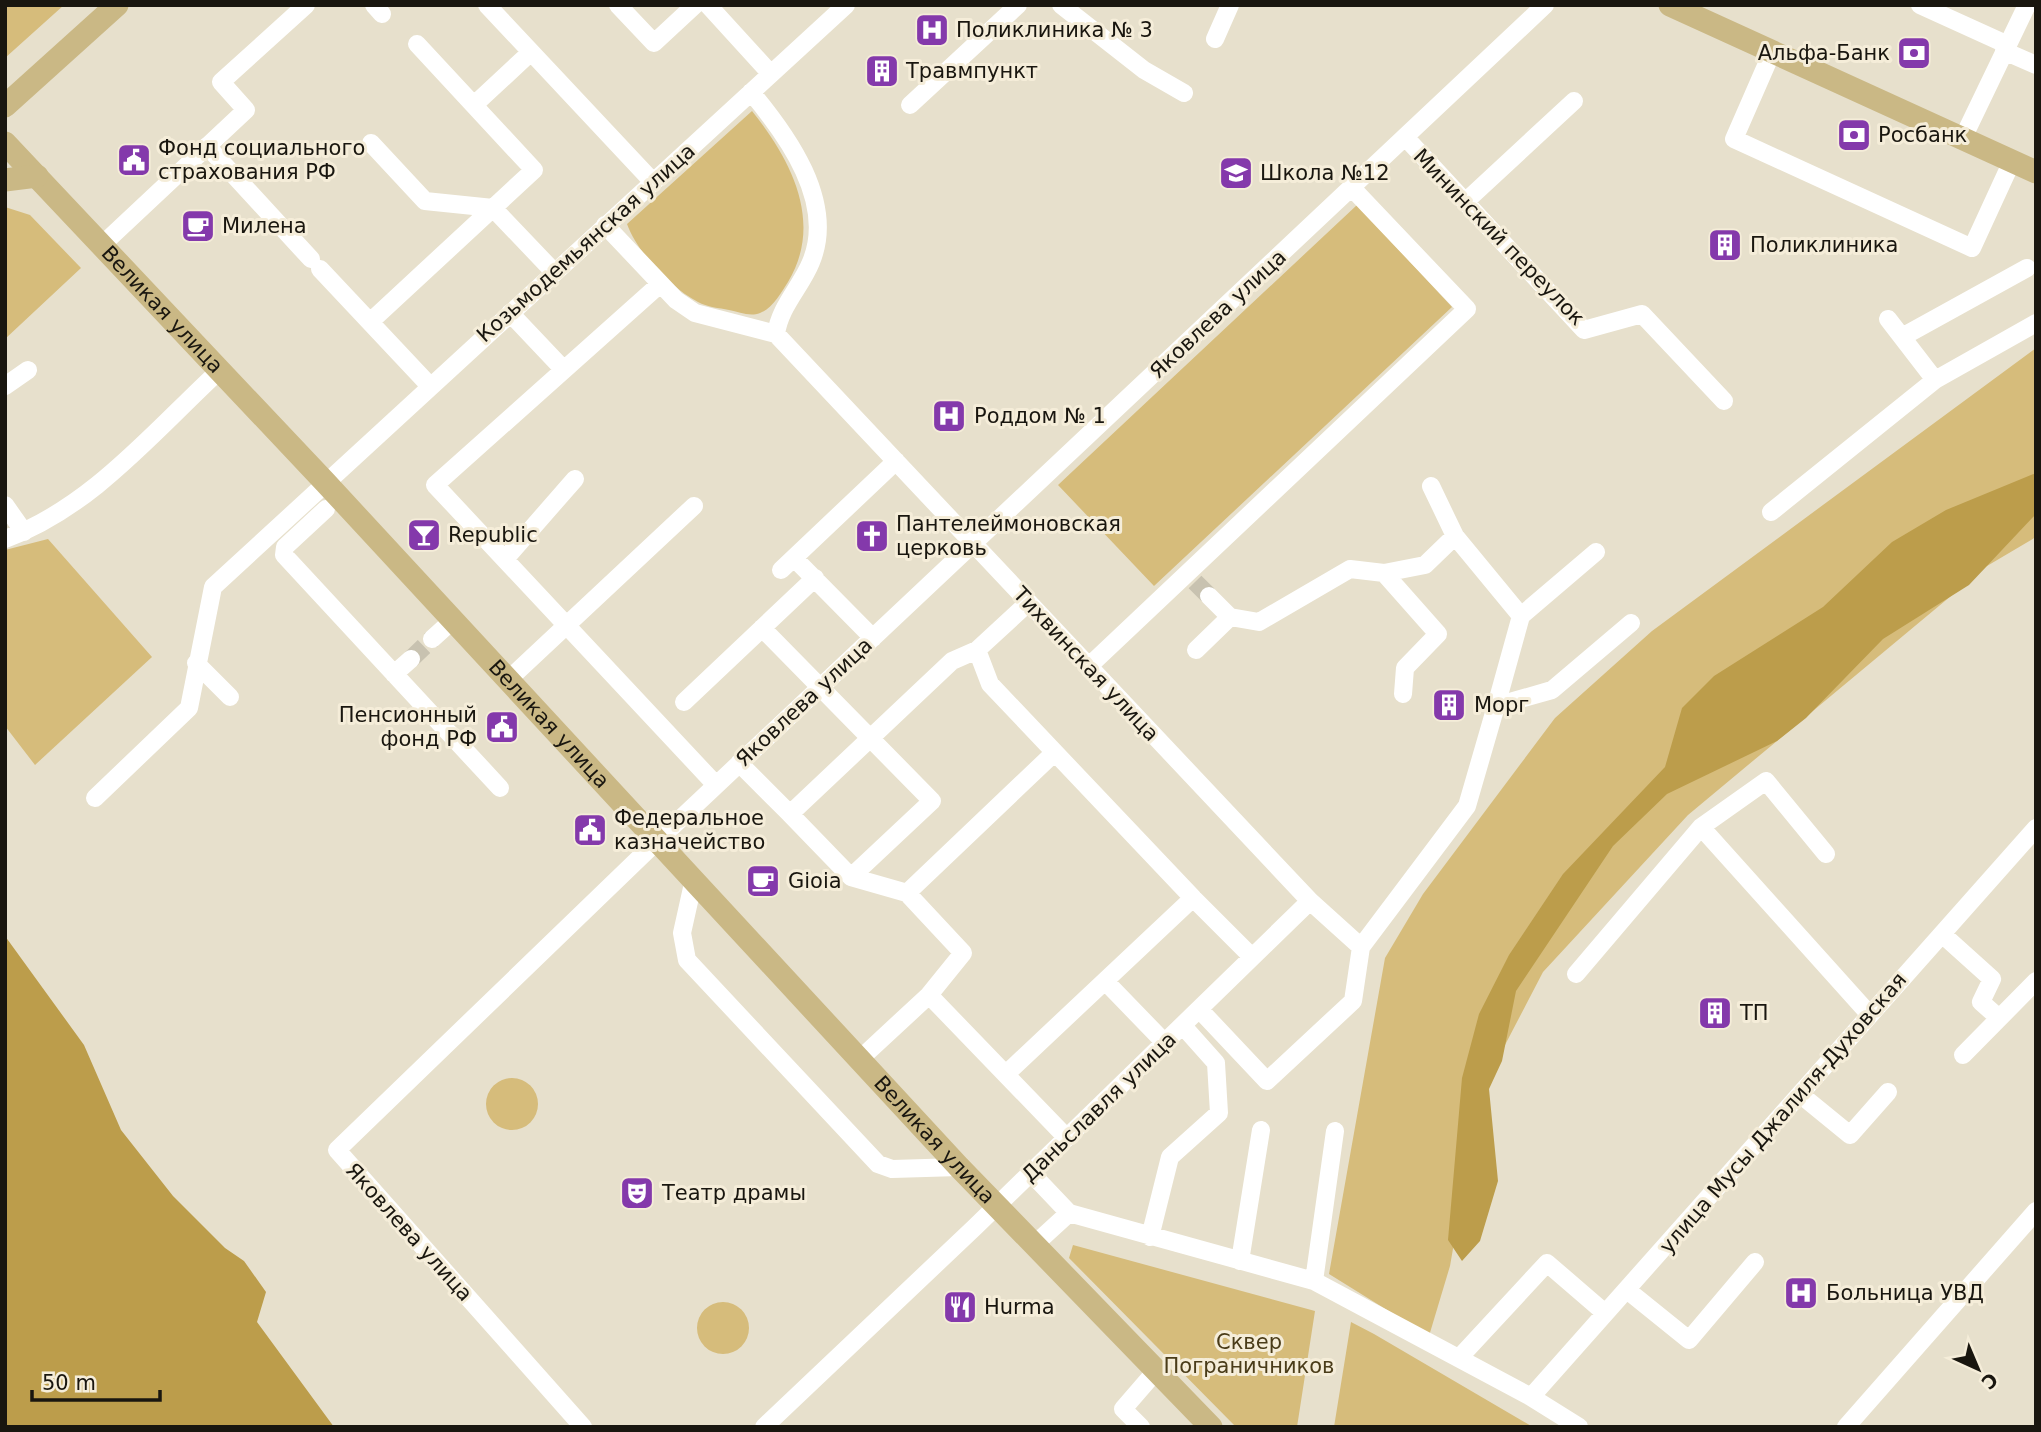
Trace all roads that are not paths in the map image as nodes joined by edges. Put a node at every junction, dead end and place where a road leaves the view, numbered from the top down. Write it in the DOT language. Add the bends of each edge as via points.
graph roads {
  1 [pos="117,5"];
  2 [pos="306,5"];
  3 [pos="487,5"];
  4 [pos="618,5"];
  5 [pos="695,5"];
  6 [pos="708,5"];
  7 [pos="846,5"];
  8 [pos="1018,5"];
  9 [pos="1061,5"];
  10 [pos="1230,5"];
  11 [pos="1545,5"];
  12 [pos="1670,5"];
  13 [pos="1920,5"];
  14 [pos="2027,5"];
  15 [pos="1215,39"];
  16 [pos="417,44"];
  17 [pos="2006,48"];
  18 [pos="531,52"];
  19 [pos="1772,52"];
  20 [pos="2036,65"];
  21 [pos="771,74"];
  22 [pos="751,92"];
  23 [pos="1184,93"];
  24 [pos="1574,101"];
  25 [pos="910,105"];
  26 [pos="5,106"];
  27 [pos="474,106"];
  28 [pos="1406,138"];
  29 [pos="1963,138"];
  30 [pos="5,143"];
  31 [pos="371,143"];
  32 [pos="206,146"];
  33 [pos="2012,161"];
  34 [pos="2036,172"];
  35 [pos="37,176"];
  36 [pos="5,180"];
  37 [pos="653,182"];
  38 [pos="1352,188"];
  39 [pos="1465,202"];
  40 [pos="493,208"];
  41 [pos="606,225"];
  42 [pos="103,244"];
  43 [pos="2027,268"];
  44 [pos="554,272"];
  45 [pos="659,285"];
  46 [pos="510,313"];
  47 [pos="1888,319"];
  48 [pos="370,322"];
  49 [pos="2036,323"];
  50 [pos="776,334"];
  51 [pos="1902,337"];
  52 [pos="28,370"];
  53 [pos="220,370"];
  54 [pos="564,370"];
  55 [pos="1935,380"];
  56 [pos="5,386"];
  57 [pos="430,386"];
  58 [pos="1724,401"];
  59 [pos="896,461"];
  60 [pos="575,479"];
  61 [pos="325,482"];
  62 [pos="1431,486"];
  63 [pos="5,505"];
  64 [pos="694,506"];
  65 [pos="326,509"];
  66 [pos="1771,512"];
  67 [pos="24,532"];
  68 [pos="1455,536"];
  69 [pos="5,539"];
  70 [pos="974,544"];
  71 [pos="1596,552"];
  72 [pos="505,559"];
  73 [pos="1384,573"];
  74 [pos="815,578"];
  75 [pos="1209,596"];
  76 [pos="1028,603"];
  77 [pos="1521,616"];
  78 [pos="1230,617"];
  79 [pos="453,620"];
  80 [pos="1632,623"];
  81 [pos="567,625"];
  82 [pos="762,628"];
  83 [pos="873,638"];
  84 [pos="432,639"];
  85 [pos="977,650"];
  86 [pos="1196,650"];
  87 [pos="411,659"];
  88 [pos="196,663"];
  89 [pos="1088,667"];
  90 [pos="394,674"];
  91 [pos="508,680"];
  92 [pos="821,687"];
  93 [pos="1404,694"];
  94 [pos="230,697"];
  95 [pos="684,702"];
  96 [pos="1496,706"];
  97 [pos="870,737"];
  98 [pos="1055,753"];
  99 [pos="739,763"];
  100 [pos="716,785"];
  101 [pos="500,788"];
  102 [pos="95,799"];
  103 [pos="790,814"];
  104 [pos="1701,827"];
  105 [pos="2036,828"];
  106 [pos="658,840"];
  107 [pos="1826,854"];
  108 [pos="851,877"];
  109 [pos="694,879"];
  110 [pos="907,893"];
  111 [pos="1193,898"];
  112 [pos="1310,901"];
  113 [pos="1942,934"];
  114 [pos="1360,947"];
  115 [pos="1252,957"];
  116 [pos="1576,974"];
  117 [pos="1105,981"];
  118 [pos="2036,981"];
  119 [pos="929,995"];
  120 [pos="1199,1009"];
  121 [pos="1870,1015"];
  122 [pos="1998,1018"];
  123 [pos="1183,1026"];
  124 [pos="1165,1043"];
  125 [pos="1963,1055"];
  126 [pos="860,1059"];
  127 [pos="1006,1074"];
  128 [pos="1888,1092"];
  129 [pos="1801,1095"];
  130 [pos="1261,1130"];
  131 [pos="1335,1131"];
  132 [pos="1067,1138"];
  133 [pos="959,1167"];
  134 [pos="1031,1173"];
  135 [pos="997,1206"];
  136 [pos="2036,1211"];
  137 [pos="1069,1213"];
  138 [pos="1150,1237"];
  139 [pos="1034,1245"];
  140 [pos="1240,1261"];
  141 [pos="1755,1262"];
  142 [pos="1314,1281"];
  143 [pos="1627,1290"];
  144 [pos="1605,1313"];
  145 [pos="1459,1357"];
  146 [pos="1155,1372"];
  147 [pos="1531,1397"];
  148 [pos="583,1427"];
  149 [pos="764,1427"];
  150 [pos="1141,1427"];
  151 [pos="1211,1427"];
  152 [pos="1579,1427"];
  153 [pos="1846,1427"];
  1 -- 26 [label="main road"];
  2 -- 32 [label="street" via="221,82 246,110"];
  3 -- 18 [label="street"];
  4 -- 5 [label="street" via="654,43"];
  6 -- 21 [label="street"];
  7 -- 21 [label="street, Козьмодемьянская улица"];
  8 -- 25 [label="street"];
  9 -- 23 [label="street" via="1144,70"];
  10 -- 15 [label="street"];
  11 -- 28 [label="street, Яковлева улица"];
  12 -- 19 [label="main road"];
  13 -- 17 [label="street"];
  14 -- 17 [label="street"];
  16 -- 27 [label="street"];
  17 -- 20 [label="street"];
  17 -- 29 [label="street"];
  18 -- 27 [label="street"];
  18 -- 37 [label="street"];
  19 -- 29 [label="main road"];
  19 -- 33 [label="street" via="1734,139 1972,248"];
  21 -- 22 [label="street, Козьмодемьянская улица"];
  22 -- 37 [label="street, Козьмодемьянская улица"];
  22 -- 50 [label="street" via="798,159 816,209 812,261 781,314"];
  24 -- 39 [label="street"];
  27 -- 40 [label="street" via="534,170"];
  28 -- 38 [label="street, Яковлева улица"];
  28 -- 39 [label="street, Мининский переулок"];
  29 -- 33 [label="main road"];
  30 -- 35 [label="main road, Великая улица"];
  31 -- 40 [label="street" via="425,201"];
  32 -- 42 [label="street"];
  32 -- 48 [label="street"];
  33 -- 34 [label="main road"];
  35 -- 36 [label="main road"];
  35 -- 42 [label="main road, Великая улица"];
  37 -- 41 [label="street, Козьмодемьянская улица"];
  38 -- 70 [label="street, Яковлева улица"];
  38 -- 89 [label="street" via="1467,309 1191,578"];
  39 -- 58 [label="street, Мининский переулок" via="1584,330 1642,314"];
  40 -- 44 [label="street"];
  40 -- 48 [label="street"];
  41 -- 44 [label="street, Козьмодемьянская улица"];
  41 -- 45 [label="street"];
  42 -- 53 [label="main road, Великая улица"];
  43 -- 51 [label="street"];
  44 -- 46 [label="street, Козьмодемьянская улица"];
  45 -- 50 [label="street" via="695,313"];
  45 -- 54 [label="street"];
  46 -- 54 [label="street"];
  46 -- 57 [label="street, Козьмодемьянская улица"];
  47 -- 51 [label="street"];
  48 -- 57 [label="street"];
  49 -- 55 [label="street"];
  50 -- 59 [label="street, Тихвинская улица"];
  51 -- 55 [label="street"];
  52 -- 56 [label="street"];
  53 -- 61 [label="main road, Великая улица"];
  53 -- 67 [label="street" via="83,497"];
  54 -- 72 [label="street" via="435,485"];
  55 -- 66 [label="street"];
  57 -- 61 [label="street, Козьмодемьянская улица"];
  59 -- 70 [label="street, Тихвинская улица"];
  59 -- 74 [label="street" via="788,564"];
  60 -- 72 [label="street"];
  61 -- 79 [label="main road, Великая улица"];
  61 -- 88 [label="street, Козьмодемьянская улица" via="213,587"];
  62 -- 68 [label="street"];
  63 -- 67 [label="street"];
  64 -- 81 [label="street"];
  65 -- 90 [label="street" via="285,547 284,555"];
  67 -- 69 [label="street"];
  68 -- 73 [label="street" via="1425,565"];
  68 -- 77 [label="street"];
  70 -- 76 [label="street, Тихвинская улица"];
  70 -- 83 [label="street, Яковлева улица"];
  71 -- 77 [label="street"];
  72 -- 81 [label="street"];
  73 -- 78 [label="street" via="1350,569 1259,622"];
  73 -- 93 [label="street" via="1438,635 1405,668"];
  74 -- 82 [label="street"];
  74 -- 83 [label="street"];
  75 -- 78 [label="street"];
  76 -- 85 [label="street"];
  76 -- 89 [label="street, Тихвинская улица"];
  77 -- 96 [label="street"];
  78 -- 86 [label="street"];
  79 -- 84 [label="street"];
  79 -- 91 [label="main road, Великая улица"];
  80 -- 96 [label="street" via="1552,690"];
  81 -- 91 [label="street"];
  81 -- 100 [label="street"];
  82 -- 92 [label="street"];
  82 -- 95 [label="street"];
  83 -- 92 [label="street, Яковлева улица"];
  85 -- 97 [label="street" via="952,661"];
  85 -- 98 [label="street" via="989,684"];
  87 -- 90 [label="street"];
  88 -- 94 [label="street"];
  88 -- 102 [label="street, Козьмодемьянская улица" via="189,708"];
  89 -- 112 [label="street, Тихвинская улица"];
  90 -- 101 [label="street"];
  91 -- 106 [label="main road, Великая улица"];
  92 -- 97 [label="street"];
  92 -- 99 [label="street, Яковлева улица"];
  96 -- 114 [label="street" via="1467,806"];
  97 -- 103 [label="street"];
  97 -- 108 [label="street" via="932,801"];
  98 -- 110 [label="street"];
  98 -- 111 [label="street"];
  99 -- 100 [label="street, Яковлева улица"];
  99 -- 103 [label="street"];
  100 -- 106 [label="street, Яковлева улица"];
  103 -- 108 [label="street"];
  104 -- 107 [label="street" via="1766,781"];
  104 -- 116 [label="street"];
  104 -- 121 [label="street"];
  105 -- 113 [label="street, улица Мусы Джалиля-Духовская"];
  106 -- 109 [label="main road, Великая улица"];
  106 -- 148 [label="street, Яковлева улица" via="337,1150"];
  108 -- 110 [label="street"];
  109 -- 126 [label="main road, Великая улица"];
  109 -- 133 [label="street" via="682,933 687,960 878,1164 892,1169"];
  110 -- 119 [label="street" via="963,953"];
  111 -- 115 [label="street"];
  111 -- 117 [label="street"];
  112 -- 114 [label="street, Тихвинская улица"];
  112 -- 115 [label="street, Даньславля улица"];
  113 -- 121 [label="street, улица Мусы Джалиля-Духовская"];
  113 -- 122 [label="street" via="1992,979 1981,1002"];
  114 -- 120 [label="street" via="1353,1001 1267,1081"];
  115 -- 120 [label="street, Даньславля улица"];
  117 -- 124 [label="street"];
  117 -- 127 [label="street"];
  118 -- 122 [label="street"];
  119 -- 126 [label="street"];
  119 -- 127 [label="street"];
  120 -- 123 [label="street, Даньславля улица"];
  121 -- 129 [label="street, улица Мусы Джалиля-Духовская"];
  122 -- 125 [label="street"];
  123 -- 124 [label="street, Даньславля улица"];
  123 -- 138 [label="street" via="1216,1063 1219,1113 1170,1157"];
  124 -- 132 [label="street, Даньславля улица"];
  126 -- 133 [label="main road, Великая улица"];
  127 -- 132 [label="street"];
  128 -- 129 [label="street" via="1850,1135"];
  129 -- 143 [label="street, улица Мусы Джалиля-Духовская"];
  130 -- 140 [label="street"];
  131 -- 142 [label="street"];
  132 -- 134 [label="street, Даньславля улица"];
  133 -- 135 [label="main road, Великая улица"];
  134 -- 135 [label="street, Даньславля улица"];
  134 -- 137 [label="street"];
  135 -- 139 [label="main road, Великая улица"];
  135 -- 149 [label="street, Даньславля улица"];
  136 -- 153 [label="street"];
  137 -- 138 [label="street"];
  137 -- 139 [label="street"];
  138 -- 140 [label="street"];
  139 -- 146 [label="main road, Великая улица"];
  140 -- 142 [label="street"];
  141 -- 143 [label="street" via="1689,1340"];
  142 -- 145 [label="street"];
  143 -- 144 [label="street, улица Мусы Джалиля-Духовская"];
  144 -- 145 [label="street" via="1546,1263"];
  144 -- 147 [label="street, улица Мусы Джалиля-Духовская"];
  145 -- 147 [label="street"];
  146 -- 150 [label="street" via="1123,1409"];
  146 -- 151 [label="main road, Великая улица"];
  147 -- 152 [label="street"];
}
